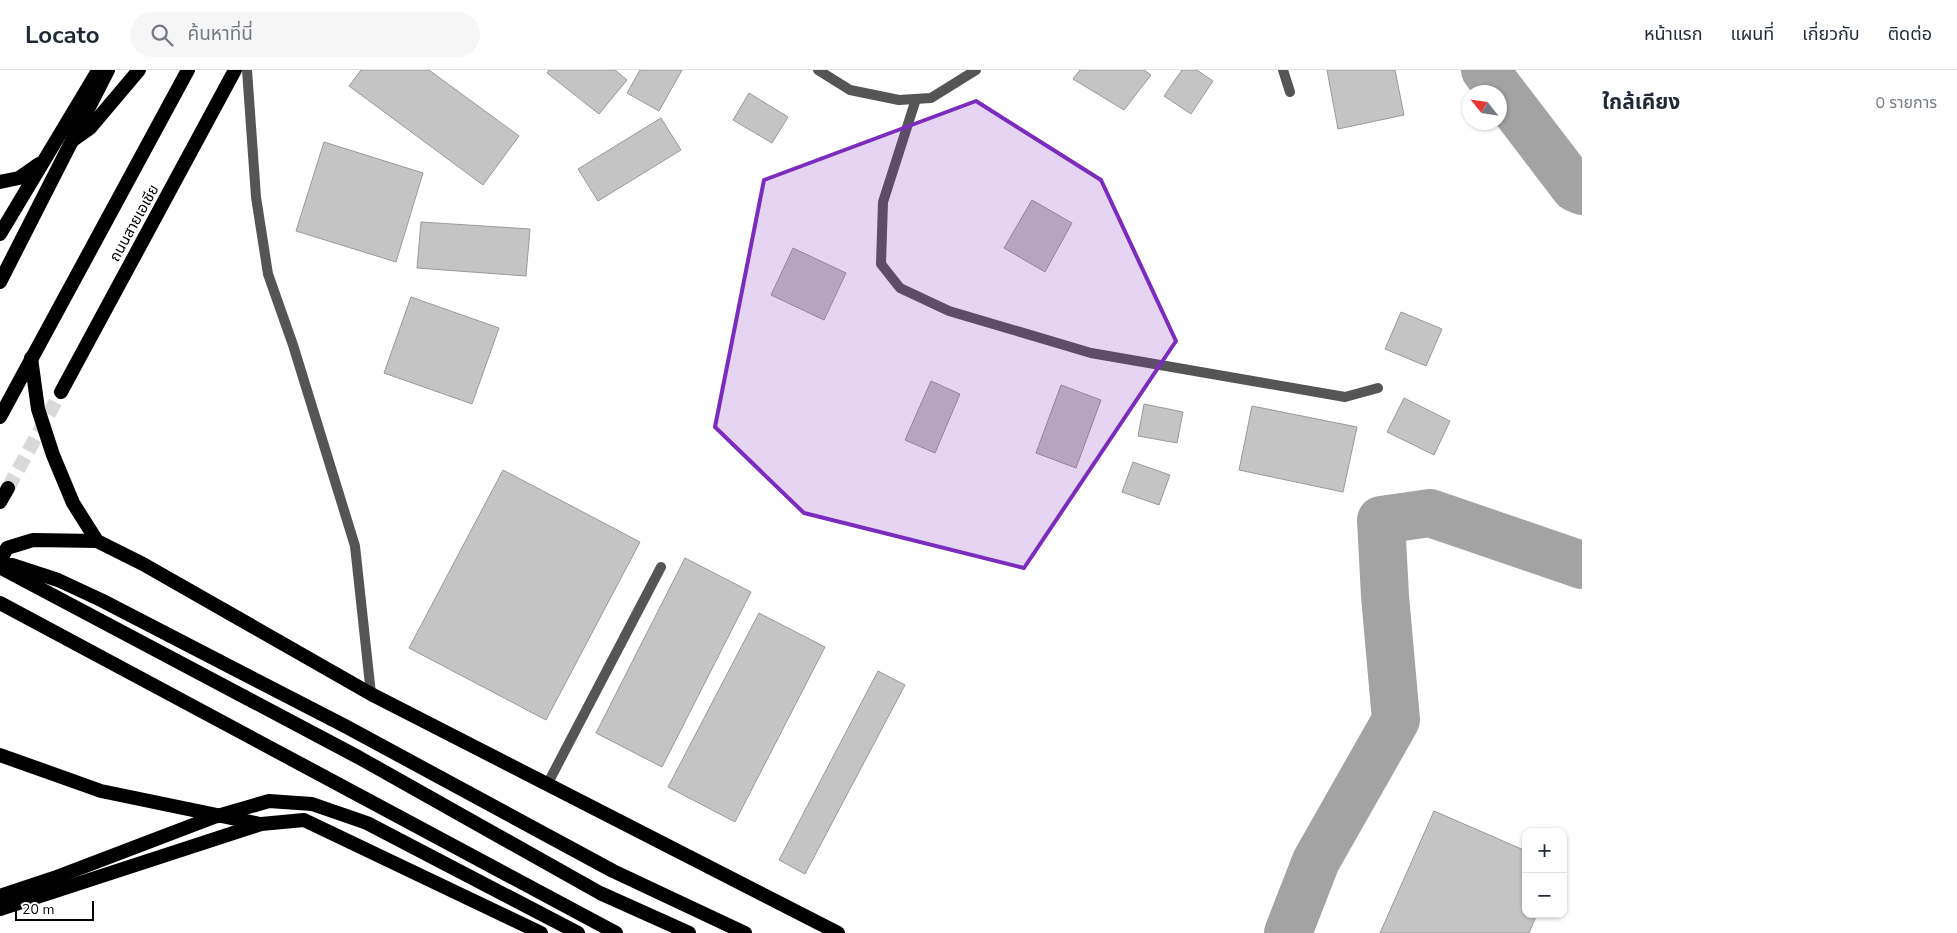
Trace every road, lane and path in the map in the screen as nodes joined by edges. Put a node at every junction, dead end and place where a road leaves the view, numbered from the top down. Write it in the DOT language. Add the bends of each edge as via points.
graph roads {
  1 [pos="99,70"];
  2 [pos="108,70"];
  3 [pos="139,70"];
  4 [pos="188,70"];
  5 [pos="235,70"];
  6 [pos="247,70"];
  7 [pos="818,70"];
  8 [pos="976,70"];
  9 [pos="1283,70"];
  10 [pos="1290,92"];
  11 [pos="916,99"];
  12 [pos="0,182"];
  13 [pos="0,234"];
  14 [pos="0,282"];
  15 [pos="31,358"];
  16 [pos="1378,388"];
  17 [pos="60,392"];
  18 [pos="0,417"];
  19 [pos="8,488"];
  20 [pos="0,502"];
  21 [pos="97,541"];
  22 [pos="0,561"];
  23 [pos="0,566"];
  24 [pos="661,567"];
  25 [pos="0,603"];
  26 [pos="371,694"];
  27 [pos="0,755"];
  28 [pos="548,783"];
  29 [pos="261,824"];
  30 [pos="0,896"];
  31 [pos="0,909"];
  32 [pos="541,933"];
  33 [pos="578,933"];
  34 [pos="616,933"];
  35 [pos="689,933"];
  36 [pos="745,933"];
  37 [pos="838,933"];
  1 -- 13 [label="highway"];
  2 -- 14 [label="highway"];
  3 -- 12 [label="highway" via="90,128 19,178"];
  4 -- 15 [label="highway"];
  5 -- 17 [label="highway, ถนนสายเอเชีย"];
  6 -- 26 [label="street" via="256,196 268,274 355,546"];
  7 -- 11 [label="street" via="850,90 899,100"];
  8 -- 11 [label="street" via="932,98"];
  9 -- 10 [label="street"];
  11 -- 16 [label="street" via="883,202 881,264 900,288 949,311 1091,353 1345,397"];
  15 -- 18 [label="highway"];
  15 -- 21 [label="highway" via="38,409 52,456 73,503"];
  19 -- 20 [label="highway"];
  21 -- 22 [label="highway" via="33,540 7,548"];
  21 -- 26 [label="highway"];
  23 -- 35 [label="highway" via="358,757 600,893"];
  23 -- 36 [label="highway" via="12,565 58,580 102,600 613,870"];
  24 -- 28 [label="street"];
  25 -- 34 [label="highway"];
  26 -- 28 [label="highway"];
  27 -- 29 [label="highway" via="101,791"];
  28 -- 37 [label="highway"];
  29 -- 31 [label="highway"];
  29 -- 32 [label="highway" via="304,820"];
  30 -- 33 [label="highway" via="214,817 269,801 312,804 367,823"];
}
